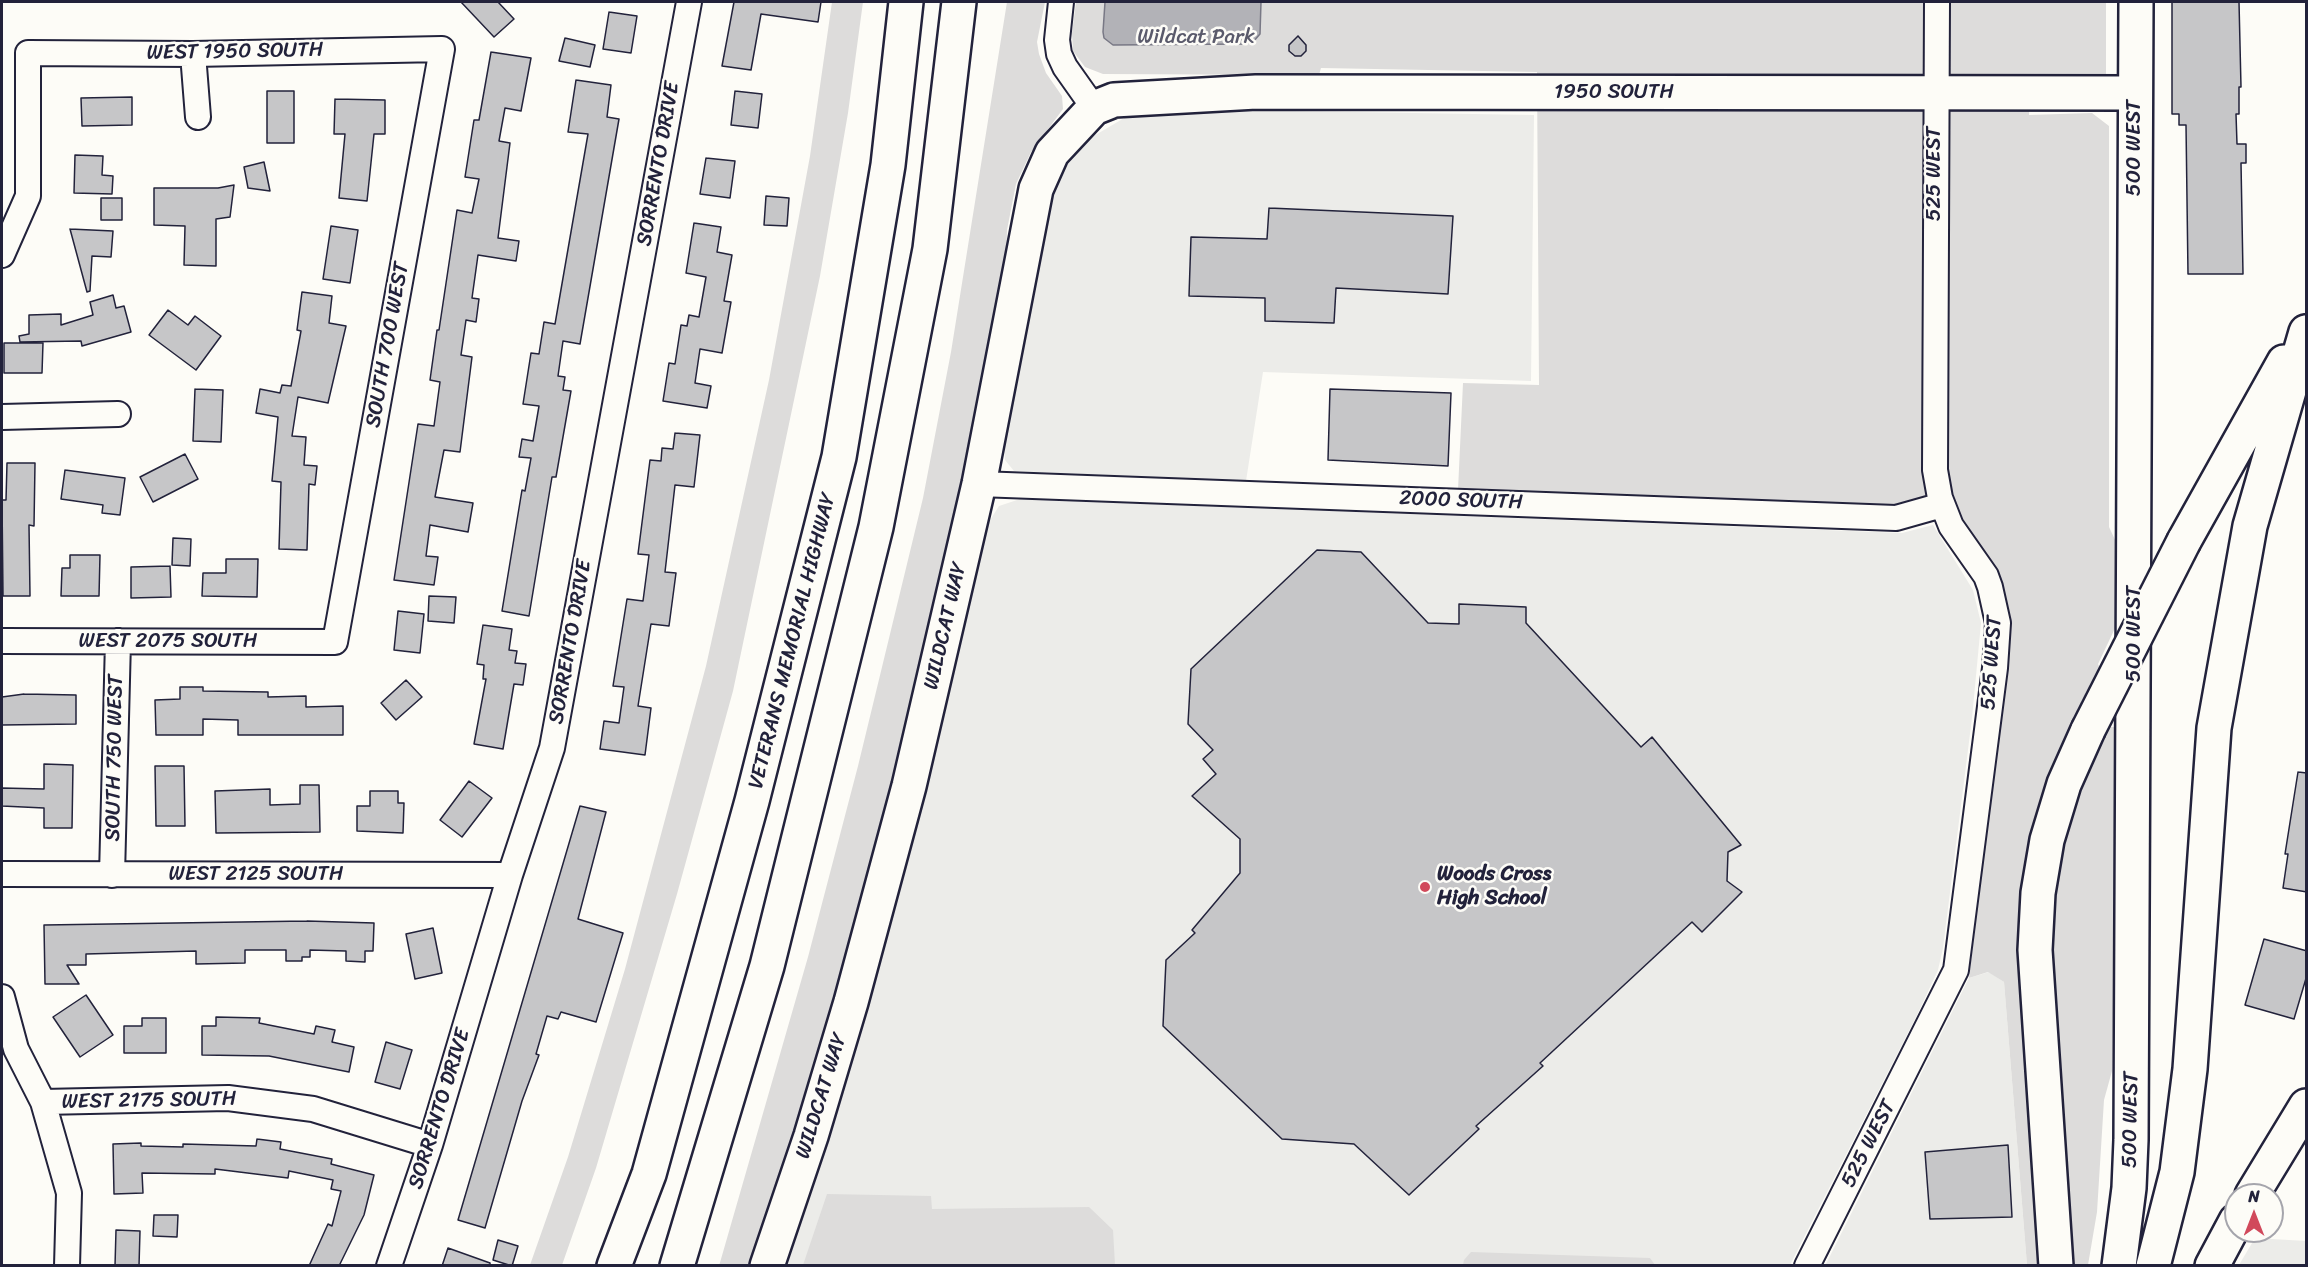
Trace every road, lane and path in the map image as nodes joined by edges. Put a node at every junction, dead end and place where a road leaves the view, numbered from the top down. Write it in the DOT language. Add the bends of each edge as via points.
graph roads {
  1 [pos="689,2"];
  2 [pos="906,2"];
  3 [pos="959,2"];
  4 [pos="1061,2"];
  5 [pos="1936,2"];
  6 [pos="2136,2"];
  7 [pos="442,49"];
  8 [pos="193,54"];
  9 [pos="2135,93"];
  10 [pos="1936,94"];
  11 [pos="1094,108"];
  12 [pos="198,117"];
  13 [pos="2,255"];
  14 [pos="2307,321"];
  15 [pos="2307,333"];
  16 [pos="118,414"];
  17 [pos="2,417"];
  18 [pos="979,484"];
  19 [pos="1942,505"];
  20 [pos="2,642"];
  21 [pos="118,642"];
  22 [pos="335,642"];
  23 [pos="2,874"];
  24 [pos="112,875"];
  25 [pos="510,875"];
  26 [pos="2,997"];
  27 [pos="43,1102"];
  28 [pos="2307,1106"];
  29 [pos="430,1145"];
  30 [pos="2259,1183"];
  31 [pos="67,1266"];
  32 [pos="389,1266"];
  33 [pos="614,1266"];
  34 [pos="677,1266"];
  35 [pos="767,1266"];
  36 [pos="1807,1266"];
  37 [pos="2056,1266"];
  38 [pos="2119,1266"];
  39 [pos="2153,1266"];
  1 -- 25 [label="street, SORRENTO DRIVE" via="552,748"];
  2 -- 33 [label="main road, VETERANS MEMORIAL HIGHWAY" via="888,165 839,457 752,801 659,1140"];
  3 -- 34 [label="main road" via="930,249 876,527 768,966"];
  4 -- 11 [label="street" via="1059,54"];
  5 -- 10 [label="street, 525 WEST"];
  6 -- 9 [label="main road, 500 WEST"];
  7 -- 8 [label="street, WEST 1950 SOUTH"];
  7 -- 22 [label="street, SOUTH 700 WEST"];
  8 -- 12 [label="street"];
  8 -- 13 [label="street, WEST 1950 SOUTH" via="28,53 28,196"];
  9 -- 10 [label="main road, 1950 SOUTH"];
  9 -- 38 [label="main road, 500 WEST" via="2131,1140"];
  10 -- 11 [label="main road, 1950 SOUTH" via="1256,92 1114,100"];
  10 -- 19 [label="street, 525 WEST" via="1935,455"];
  11 -- 18 [label="main road, WILDCAT WAY" via="1052,153 1035,189"];
  14 -- 37 [label="main road, bridge" via="2184,541 2088,730 2064,784 2047,840 2034,950"];
  15 -- 39 [label="main road" via="2250,526 2214,728 2190,1069 2177,1172"];
  16 -- 17 [label="street"];
  18 -- 19 [label="street, 2000 SOUTH" via="1896,518"];
  18 -- 35 [label="main road, WILDCAT WAY" via="885,878 811,1136"];
  19 -- 36 [label="street, 525 WEST" via="1959,539 1986,576 1998,623 1959,955 1951,984"];
  20 -- 21 [label="street, WEST 2075 SOUTH"];
  21 -- 22 [label="street, WEST 2075 SOUTH"];
  21 -- 24 [label="street, SOUTH 750 WEST"];
  23 -- 24 [label="street, WEST 2125 SOUTH"];
  24 -- 25 [label="street, WEST 2125 SOUTH"];
  25 -- 29 [label="street, SORRENTO DRIVE"];
  26 -- 27 [label="street" via="16,1049"];
  27 -- 29 [label="street, WEST 2175 SOUTH" via="228,1098 313,1108"];
  27 -- 31 [label="street" via="69,1193"];
  28 -- 30 [label="main road"];
  29 -- 32 [label="street, SORRENTO DRIVE"];
}
